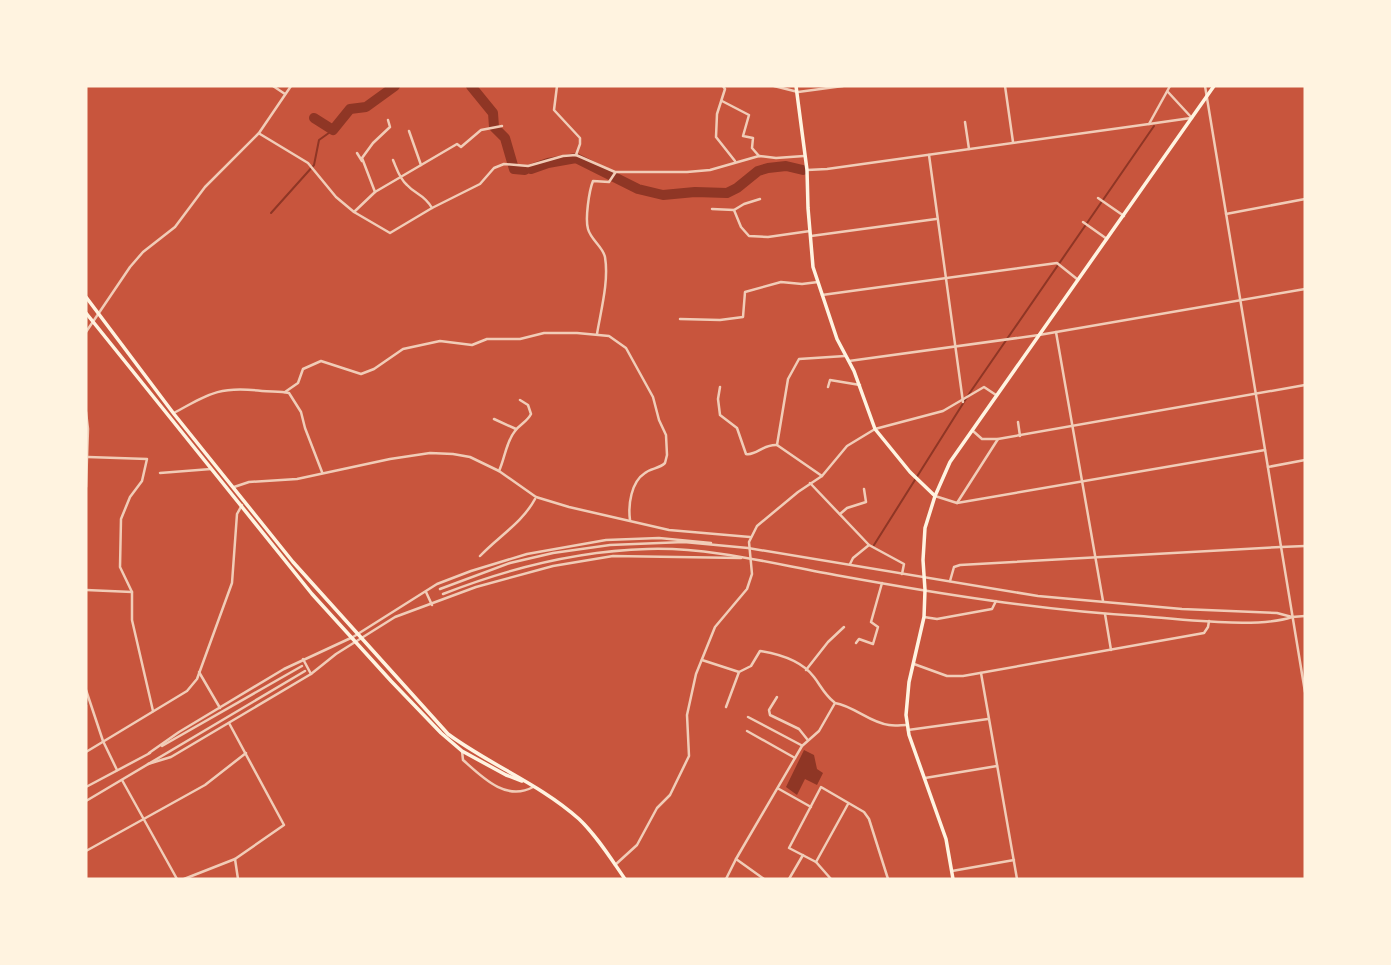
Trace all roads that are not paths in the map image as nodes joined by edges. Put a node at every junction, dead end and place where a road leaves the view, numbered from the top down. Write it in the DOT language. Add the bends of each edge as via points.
graph roads {
  1 [pos="273,86"];
  2 [pos="291,86"];
  3 [pos="557,86"];
  4 [pos="723,86"];
  5 [pos="774,86"];
  6 [pos="796,86"];
  7 [pos="843,86"];
  8 [pos="1006,86"];
  9 [pos="1170,86"];
  10 [pos="1205,86"];
  11 [pos="1214,86"];
  12 [pos="1167,91"];
  13 [pos="798,92"];
  14 [pos="285,94"];
  15 [pos="1206,96"];
  16 [pos="722,101"];
  17 [pos="1192,118"];
  18 [pos="388,120"];
  19 [pos="965,122"];
  20 [pos="1149,124"];
  21 [pos="502,126"];
  22 [pos="409,131"];
  23 [pos="259,133"];
  24 [pos="1013,142"];
  25 [pos="968,149"];
  26 [pos="357,153"];
  27 [pos="576,155"];
  28 [pos="760,156"];
  29 [pos="804,156"];
  30 [pos="929,156"];
  31 [pos="393,160"];
  32 [pos="362,161"];
  33 [pos="735,162"];
  34 [pos="421,165"];
  35 [pos="807,170"];
  36 [pos="615,172"];
  37 [pos="400,177"];
  38 [pos="375,192"];
  39 [pos="760,199"];
  40 [pos="1100,199"];
  41 [pos="1305,199"];
  42 [pos="432,208"];
  43 [pos="712,209"];
  44 [pos="734,210"];
  45 [pos="354,212"];
  46 [pos="1226,215"];
  47 [pos="1124,216"];
  48 [pos="937,219"];
  49 [pos="1084,222"];
  50 [pos="811,233"];
  51 [pos="1107,239"];
  52 [pos="945,277"];
  53 [pos="1078,279"];
  54 [pos="818,282"];
  55 [pos="1305,289"];
  56 [pos="822,295"];
  57 [pos="86,297"];
  58 [pos="1240,301"];
  59 [pos="98,312"];
  60 [pos="86,313"];
  61 [pos="680,319"];
  62 [pos="92,321"];
  63 [pos="86,332"];
  64 [pos="1056,332"];
  65 [pos="597,334"];
  66 [pos="1039,335"];
  67 [pos="954,346"];
  68 [pos="845,356"];
  69 [pos="849,361"];
  70 [pos="860,385"];
  71 [pos="1305,386"];
  72 [pos="720,387"];
  73 [pos="828,387"];
  74 [pos="285,392"];
  75 [pos="1256,394"];
  76 [pos="996,395"];
  77 [pos="520,400"];
  78 [pos="963,401"];
  79 [pos="86,412"];
  80 [pos="174,414"];
  81 [pos="494,419"];
  82 [pos="1018,422"];
  83 [pos="1073,426"];
  84 [pos="516,429"];
  85 [pos="875,429"];
  86 [pos="972,430"];
  87 [pos="1020,436"];
  88 [pos="998,439"];
  89 [pos="777,445"];
  90 [pos="1265,450"];
  91 [pos="88,457"];
  92 [pos="1305,460"];
  93 [pos="1268,467"];
  94 [pos="211,469"];
  95 [pos="499,471"];
  96 [pos="321,472"];
  97 [pos="160,473"];
  98 [pos="822,476"];
  99 [pos="1082,481"];
  100 [pos="810,483"];
  101 [pos="86,487"];
  102 [pos="233,488"];
  103 [pos="864,489"];
  104 [pos="935,496"];
  105 [pos="536,497"];
  106 [pos="957,503"];
  107 [pos="243,504"];
  108 [pos="840,514"];
  109 [pos="630,520"];
  110 [pos="750,537"];
  111 [pos="714,544"];
  112 [pos="869,545"];
  113 [pos="1305,546"];
  114 [pos="1281,547"];
  115 [pos="748,548"];
  116 [pos="480,556"];
  117 [pos="750,558"];
  118 [pos="1094,558"];
  119 [pos="850,564"];
  120 [pos="902,574"];
  121 [pos="924,578"];
  122 [pos="950,581"];
  123 [pos="883,583"];
  124 [pos="440,589"];
  125 [pos="86,590"];
  126 [pos="925,590"];
  127 [pos="425,591"];
  128 [pos="132,592"];
  129 [pos="443,594"];
  130 [pos="996,601"];
  131 [pos="1104,603"];
  132 [pos="432,605"];
  133 [pos="1105,614"];
  134 [pos="1305,616"];
  135 [pos="923,617"];
  136 [pos="1293,617"];
  137 [pos="1209,621"];
  138 [pos="844,627"];
  139 [pos="360,635"];
  140 [pos="355,639"];
  141 [pos="856,643"];
  142 [pos="1111,650"];
  143 [pos="303,659"];
  144 [pos="702,660"];
  145 [pos="914,664"];
  146 [pos="302,666"];
  147 [pos="806,670"];
  148 [pos="305,671"];
  149 [pos="199,672"];
  150 [pos="738,672"];
  151 [pos="981,673"];
  152 [pos="311,674"];
  153 [pos="86,690"];
  154 [pos="1305,692"];
  155 [pos="87,696"];
  156 [pos="778,697"];
  157 [pos="835,703"];
  158 [pos="726,707"];
  159 [pos="220,708"];
  160 [pos="153,711"];
  161 [pos="748,717"];
  162 [pos="989,718"];
  163 [pos="228,722"];
  164 [pos="908,728"];
  165 [pos="747,731"];
  166 [pos="807,739"];
  167 [pos="103,741"];
  168 [pos="802,746"];
  169 [pos="463,751"];
  170 [pos="86,752"];
  171 [pos="149,753"];
  172 [pos="246,753"];
  173 [pos="795,758"];
  174 [pos="148,764"];
  175 [pos="998,766"];
  176 [pos="117,770"];
  177 [pos="925,778"];
  178 [pos="122,780"];
  179 [pos="532,786"];
  180 [pos="86,787"];
  181 [pos="779,789"];
  182 [pos="86,801"];
  183 [pos="849,803"];
  184 [pos="811,807"];
  185 [pos="144,818"];
  186 [pos="86,850"];
  187 [pos="803,855"];
  188 [pos="235,859"];
  189 [pos="736,859"];
  190 [pos="1014,860"];
  191 [pos="816,863"];
  192 [pos="615,865"];
  193 [pos="952,871"];
  194 [pos="758,877"];
  195 [pos="177,879"];
  196 [pos="184,879"];
  197 [pos="238,879"];
  198 [pos="625,879"];
  199 [pos="726,879"];
  200 [pos="764,879"];
  201 [pos="789,879"];
  202 [pos="831,879"];
  203 [pos="888,879"];
  204 [pos="953,879"];
  205 [pos="1017,879"];
  1 -- 14 [label="street"];
  2 -- 14 [label="street"];
  3 -- 27 [label="street" via="554,110 580,138"];
  4 -- 16 [label="street"];
  5 -- 13 [label="street"];
  6 -- 13 [label="main road"];
  7 -- 13 [label="street"];
  8 -- 24 [label="street"];
  9 -- 12 [label="street"];
  10 -- 15 [label="street"];
  11 -- 15 [label="main road"];
  12 -- 17 [label="street"];
  12 -- 20 [label="street"];
  13 -- 29 [label="main road"];
  14 -- 23 [label="street"];
  15 -- 17 [label="main road"];
  15 -- 46 [label="street"];
  16 -- 28 [label="street" via="749,115 743,136 753,138 752,148"];
  16 -- 33 [label="street" via="716,137"];
  17 -- 20 [label="street"];
  17 -- 47 [label="main road"];
  18 -- 32 [label="street" via="390,127"];
  19 -- 25 [label="street"];
  20 -- 24 [label="street"];
  21 -- 34 [label="street" via="481,130 461,147 457,144"];
  22 -- 34 [label="street"];
  23 -- 45 [label="street" via="308,163"];
  23 -- 59 [label="street" via="205,187 175,227 143,253"];
  24 -- 25 [label="street"];
  25 -- 30 [label="street"];
  26 -- 32 [label="street"];
  27 -- 36 [label="street"];
  27 -- 42 [label="street" via="528,166 499,166 481,184"];
  28 -- 29 [label="street"];
  28 -- 33 [label="street"];
  29 -- 35 [label="main road"];
  30 -- 35 [label="street"];
  30 -- 48 [label="street"];
  31 -- 37 [label="street"];
  32 -- 38 [label="street"];
  33 -- 36 [label="street" via="699,171"];
  34 -- 37 [label="street"];
  35 -- 50 [label="main road"];
  36 -- 65 [label="street" via="612,179 593,181 589,201 587,228 605,262"];
  37 -- 38 [label="street"];
  37 -- 42 [label="street" via="426,197"];
  38 -- 45 [label="street"];
  39 -- 44 [label="street"];
  40 -- 47 [label="street"];
  41 -- 46 [label="street"];
  42 -- 45 [label="street" via="390,233"];
  43 -- 44 [label="street"];
  44 -- 50 [label="street" via="749,236"];
  46 -- 58 [label="street"];
  47 -- 51 [label="main road"];
  48 -- 50 [label="street"];
  48 -- 52 [label="street"];
  49 -- 51 [label="street"];
  50 -- 54 [label="main road"];
  51 -- 53 [label="main road"];
  52 -- 53 [label="street" via="1057,263"];
  52 -- 56 [label="street"];
  52 -- 67 [label="street"];
  53 -- 66 [label="main road"];
  54 -- 56 [label="main road"];
  54 -- 61 [label="street" via="781,282 745,292 743,317"];
  55 -- 58 [label="street"];
  56 -- 68 [label="main road"];
  57 -- 59 [label="main road"];
  58 -- 64 [label="street"];
  58 -- 75 [label="street"];
  59 -- 62 [label="street"];
  59 -- 80 [label="main road"];
  60 -- 62 [label="main road"];
  62 -- 63 [label="street"];
  62 -- 94 [label="main road"];
  64 -- 66 [label="street"];
  64 -- 83 [label="street"];
  65 -- 74 [label="street" via="544,333 469,345 440,341 395,353 361,374 316,361 303,369 298,383"];
  65 -- 109 [label="street" via="626,348 653,397 666,435 665,463 640,479 631,497"];
  66 -- 67 [label="street"];
  66 -- 76 [label="main road"];
  67 -- 69 [label="street"];
  67 -- 78 [label="street"];
  68 -- 69 [label="main road"];
  68 -- 89 [label="street" via="799,359 788,379"];
  69 -- 70 [label="main road"];
  70 -- 73 [label="street" via="830,380"];
  70 -- 85 [label="main road"];
  71 -- 75 [label="street"];
  72 -- 89 [label="street" via="720,415 737,428 746,454 764,445"];
  74 -- 80 [label="street" via="222,389"];
  74 -- 96 [label="street" via="301,412"];
  75 -- 83 [label="street"];
  75 -- 90 [label="street"];
  76 -- 78 [label="street" via="984,387"];
  76 -- 86 [label="main road"];
  77 -- 84 [label="street" via="531,414"];
  78 -- 85 [label="street" via="931,415"];
  79 -- 91 [label="street"];
  80 -- 102 [label="main road"];
  81 -- 84 [label="street"];
  82 -- 87 [label="street"];
  83 -- 87 [label="street"];
  83 -- 99 [label="street"];
  84 -- 95 [label="street"];
  85 -- 98 [label="street" via="847,446"];
  85 -- 104 [label="main road"];
  86 -- 88 [label="street" via="982,439"];
  86 -- 104 [label="main road" via="950,462"];
  87 -- 88 [label="street"];
  88 -- 106 [label="street"];
  89 -- 98 [label="street"];
  90 -- 93 [label="street"];
  90 -- 99 [label="street"];
  91 -- 101 [label="street"];
  91 -- 128 [label="street" via="147,459 142,481 121,520 120,567"];
  92 -- 93 [label="street"];
  93 -- 114 [label="street"];
  94 -- 97 [label="street"];
  94 -- 107 [label="main road"];
  95 -- 96 [label="street" via="470,457 441,453"];
  95 -- 105 [label="street"];
  96 -- 102 [label="street"];
  98 -- 100 [label="street"];
  99 -- 106 [label="street"];
  99 -- 118 [label="street"];
  100 -- 108 [label="street"];
  100 -- 110 [label="street" via="762,521"];
  102 -- 107 [label="main road"];
  103 -- 108 [label="street" via="866,502"];
  104 -- 106 [label="street"];
  104 -- 121 [label="main road" via="925,528"];
  105 -- 109 [label="street"];
  105 -- 116 [label="street" via="515,526"];
  107 -- 139 [label="main road"];
  107 -- 140 [label="main road" via="312,594"];
  107 -- 149 [label="street" via="237,514 232,583"];
  108 -- 112 [label="street"];
  109 -- 110 [label="street" via="669,530"];
  110 -- 115 [label="street"];
  111 -- 115 [label="street"];
  111 -- 124 [label="street" via="645,542 552,553"];
  111 -- 127 [label="street" via="659,538 574,544 506,559"];
  112 -- 119 [label="street"];
  112 -- 120 [label="street" via="904,564"];
  113 -- 114 [label="street"];
  114 -- 118 [label="street"];
  114 -- 136 [label="street"];
  115 -- 117 [label="street"];
  115 -- 119 [label="street"];
  117 -- 123 [label="street"];
  117 -- 129 [label="street" via="678,549 614,551 515,568"];
  117 -- 132 [label="street" via="613,556 514,575"];
  117 -- 144 [label="street" via="752,574 747,589 715,626"];
  118 -- 122 [label="street" via="960,565 954,567"];
  118 -- 131 [label="street"];
  119 -- 120 [label="street"];
  120 -- 121 [label="street"];
  121 -- 122 [label="street"];
  121 -- 126 [label="main road"];
  122 -- 131 [label="street"];
  123 -- 126 [label="street"];
  123 -- 141 [label="street" via="871,622 878,627 873,644 859,639"];
  125 -- 128 [label="street"];
  126 -- 130 [label="street"];
  126 -- 135 [label="main road"];
  127 -- 132 [label="street"];
  127 -- 139 [label="street"];
  128 -- 160 [label="street" via="132,620"];
  130 -- 133 [label="street"];
  130 -- 135 [label="street" via="992,609 937,619"];
  131 -- 136 [label="street"];
  132 -- 139 [label="street"];
  133 -- 137 [label="street"];
  133 -- 142 [label="street"];
  134 -- 136 [label="street"];
  135 -- 145 [label="main road"];
  136 -- 137 [label="street" via="1279,622"];
  136 -- 154 [label="street"];
  137 -- 142 [label="street" via="1203,633"];
  138 -- 147 [label="street"];
  139 -- 140 [label="street"];
  139 -- 179 [label="main road" via="448,734"];
  140 -- 143 [label="street"];
  140 -- 152 [label="street"];
  140 -- 169 [label="main road"];
  142 -- 151 [label="street"];
  143 -- 152 [label="street"];
  143 -- 159 [label="street"];
  144 -- 150 [label="street"];
  144 -- 192 [label="street" via="688,707 689,756 637,845"];
  145 -- 151 [label="street" via="949,677"];
  145 -- 164 [label="main road" via="906,701"];
  146 -- 171 [label="street"];
  147 -- 150 [label="street" via="788,657 760,651 751,666"];
  147 -- 157 [label="street"];
  148 -- 174 [label="street"];
  149 -- 159 [label="street"];
  149 -- 160 [label="street" via="187,691"];
  150 -- 158 [label="street"];
  151 -- 162 [label="street"];
  152 -- 163 [label="street"];
  153 -- 155 [label="street"];
  155 -- 167 [label="street"];
  156 -- 166 [label="street" via="770,715 799,729"];
  157 -- 164 [label="street" via="878,723"];
  157 -- 166 [label="street" via="819,731"];
  159 -- 171 [label="street"];
  160 -- 167 [label="street"];
  161 -- 168 [label="street"];
  162 -- 164 [label="street"];
  162 -- 175 [label="street"];
  163 -- 172 [label="street"];
  163 -- 174 [label="street" via="171,757"];
  164 -- 177 [label="main road"];
  165 -- 173 [label="street"];
  166 -- 168 [label="street"];
  167 -- 170 [label="street"];
  167 -- 176 [label="street"];
  168 -- 173 [label="street"];
  169 -- 179 [label="main road"];
  169 -- 179 [label="street" via="463,760 488,783 520,792"];
  171 -- 176 [label="street"];
  172 -- 185 [label="street" via="205,785"];
  172 -- 188 [label="street" via="284,825"];
  173 -- 181 [label="street"];
  174 -- 178 [label="street"];
  175 -- 177 [label="street"];
  175 -- 190 [label="street"];
  176 -- 180 [label="street"];
  177 -- 193 [label="main road"];
  178 -- 182 [label="street"];
  178 -- 185 [label="street"];
  179 -- 192 [label="main road" via="581,821"];
  181 -- 184 [label="street"];
  181 -- 189 [label="street"];
  183 -- 184 [label="street" via="821,787"];
  183 -- 191 [label="street"];
  183 -- 203 [label="street" via="869,819"];
  184 -- 187 [label="street" via="789,848"];
  185 -- 186 [label="street"];
  185 -- 195 [label="street"];
  187 -- 191 [label="street"];
  187 -- 201 [label="street"];
  188 -- 196 [label="street"];
  188 -- 197 [label="street"];
  189 -- 194 [label="street"];
  189 -- 199 [label="street"];
  190 -- 193 [label="street"];
  190 -- 205 [label="street"];
  191 -- 202 [label="street"];
  192 -- 198 [label="main road"];
  193 -- 204 [label="main road"];
  194 -- 200 [label="street"];
}
